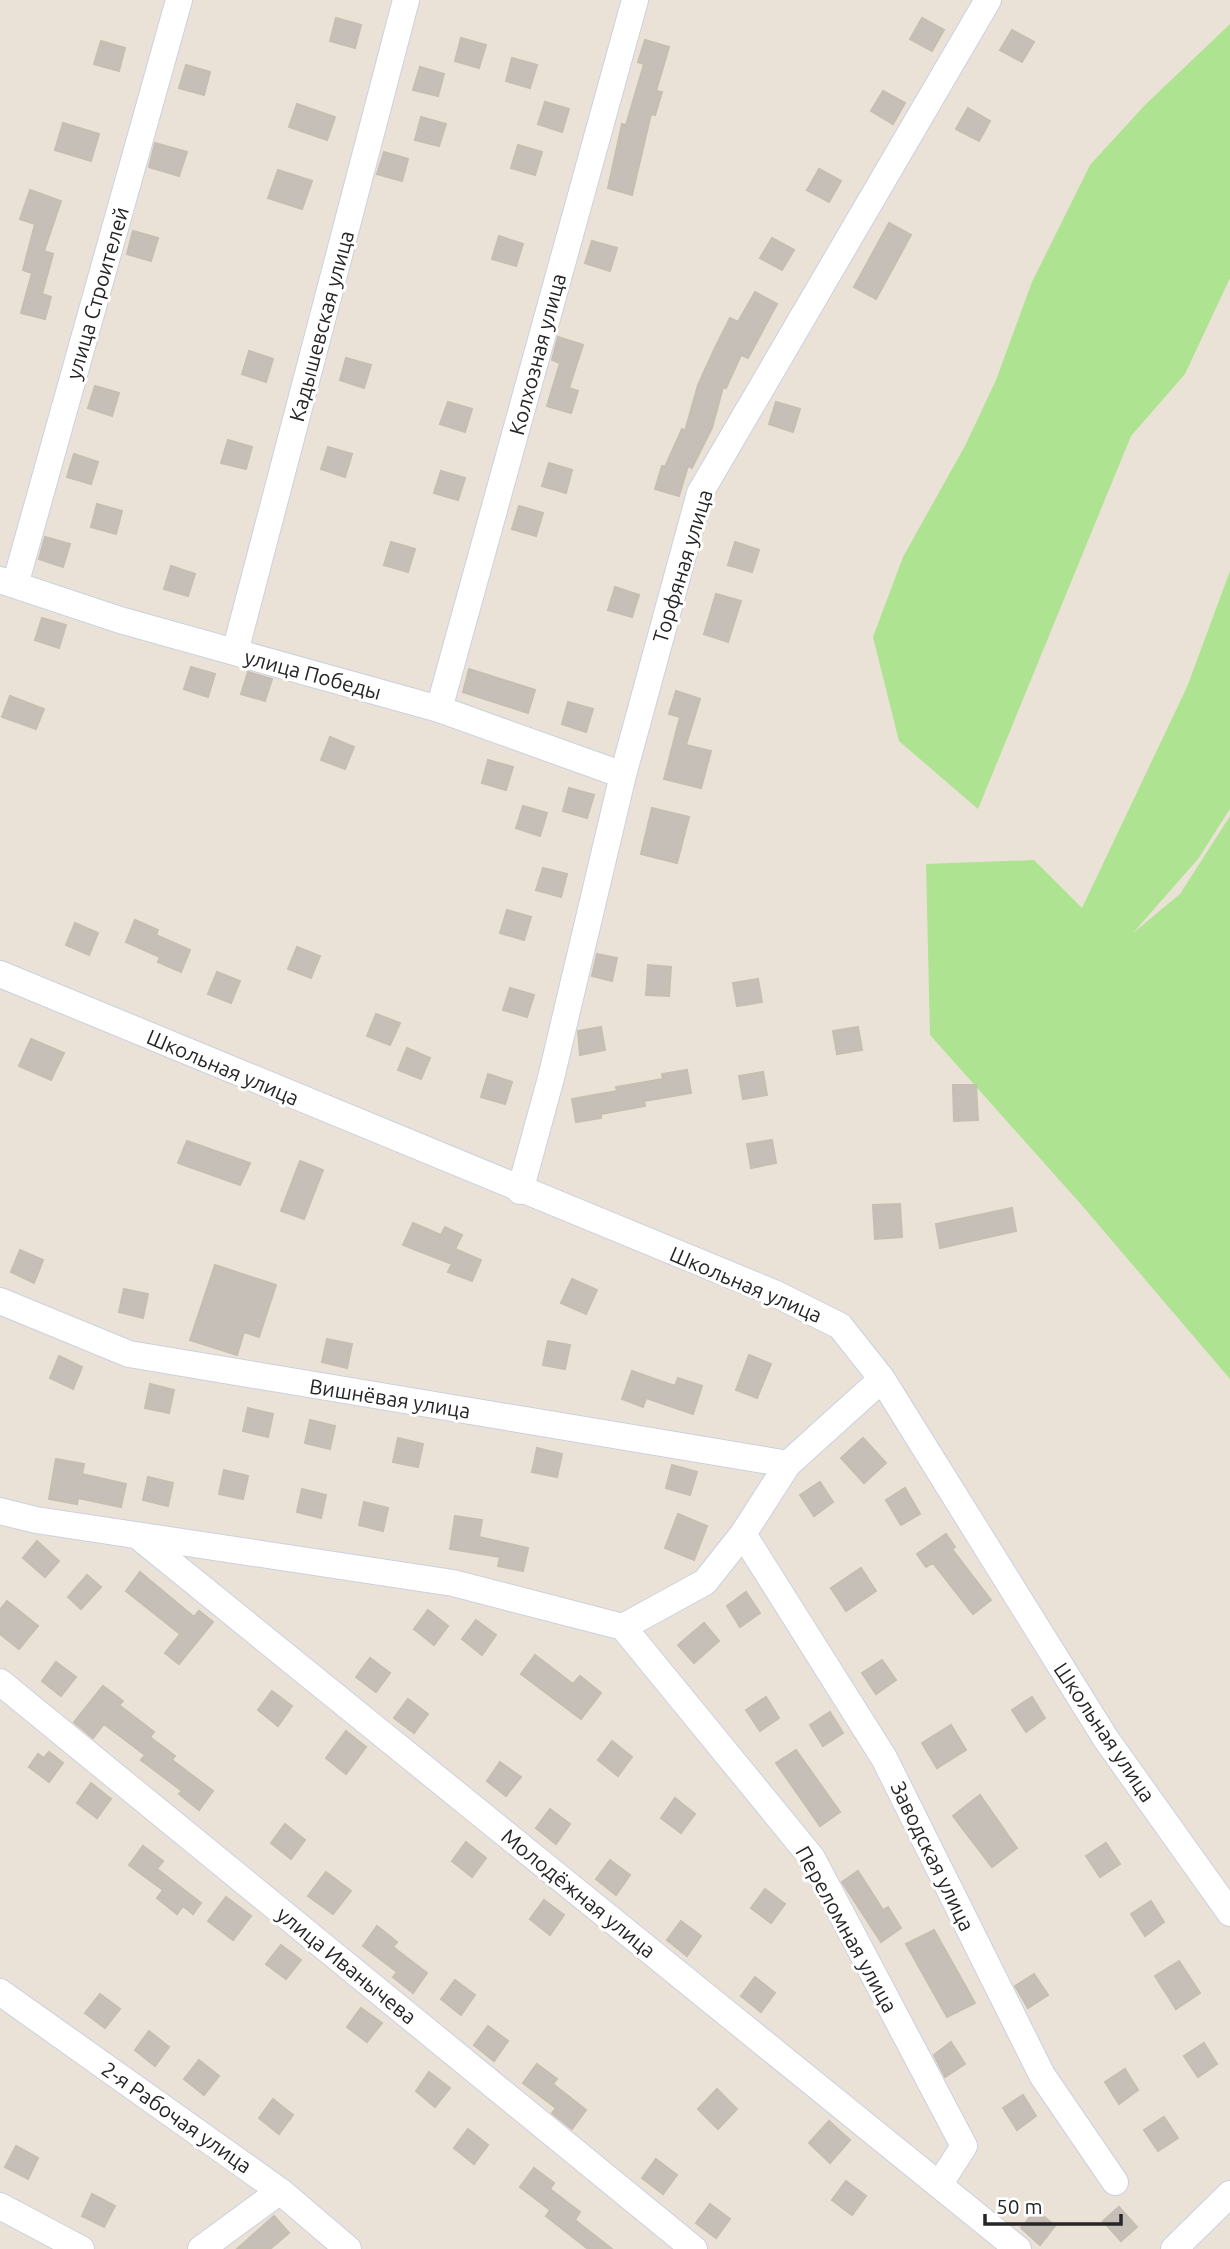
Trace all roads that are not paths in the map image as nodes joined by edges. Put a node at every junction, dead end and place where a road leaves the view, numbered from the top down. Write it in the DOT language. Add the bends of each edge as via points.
graph roads {
  1 [pos="179,0"];
  2 [pos="406,0"];
  3 [pos="635,0"];
  4 [pos="988,0"];
  5 [pos="8,583"];
  6 [pos="235,652"];
  7 [pos="439,709"];
  8 [pos="623,775"];
  9 [pos="0,974"];
  10 [pos="520,1191"];
  11 [pos="0,1301"];
  12 [pos="882,1379"];
  13 [pos="788,1464"];
  14 [pos="0,1511"];
  15 [pos="743,1534"];
  16 [pos="139,1537"];
  17 [pos="623,1627"];
  18 [pos="0,1682"];
  19 [pos="1230,1913"];
  20 [pos="0,1992"];
  21 [pos="1115,2182"];
  22 [pos="939,2185"];
  23 [pos="280,2191"];
  24 [pos="1230,2194"];
  25 [pos="0,2206"];
  26 [pos="80,2249"];
  27 [pos="201,2249"];
  28 [pos="348,2249"];
  29 [pos="694,2249"];
  30 [pos="1018,2249"];
  31 [pos="1174,2249"];
  1 -- 5 [label="street, улица Строителей"];
  2 -- 6 [label="street, Кадышевская улица"];
  3 -- 7 [label="street, Колхозная улица"];
  4 -- 8 [label="street, Торфяная улица" via="700,493"];
  5 -- 6 [label="street, улица Победы"];
  6 -- 7 [label="street, улица Победы"];
  7 -- 8 [label="street, улица Победы"];
  8 -- 10 [label="street, Торфяная улица"];
  9 -- 10 [label="street, Школьная улица"];
  10 -- 12 [label="street, Школьная улица" via="774,1293 841,1326"];
  11 -- 13 [label="street, Вишнёвая улица" via="129,1354"];
  12 -- 13 [label="street"];
  12 -- 19 [label="street, Школьная улица" via="1106,1739"];
  13 -- 15 [label="street"];
  14 -- 16 [label="street"];
  15 -- 17 [label="street" via="705,1582"];
  15 -- 21 [label="street, Заводская улица" via="884,1758 1042,2075"];
  16 -- 17 [label="street" via="453,1583"];
  16 -- 22 [label="street, Молодёжная улица"];
  17 -- 22 [label="street, Переломная улица" via="812,1858 964,2146"];
  18 -- 29 [label="street, улица Иванычева"];
  20 -- 23 [label="street, 2-я Рабочая улица"];
  22 -- 30 [label="street, Молодёжная улица"];
  23 -- 27 [label="street"];
  23 -- 28 [label="street, 2-я Рабочая улица"];
  24 -- 31 [label="street"];
  25 -- 26 [label="street"];
}
